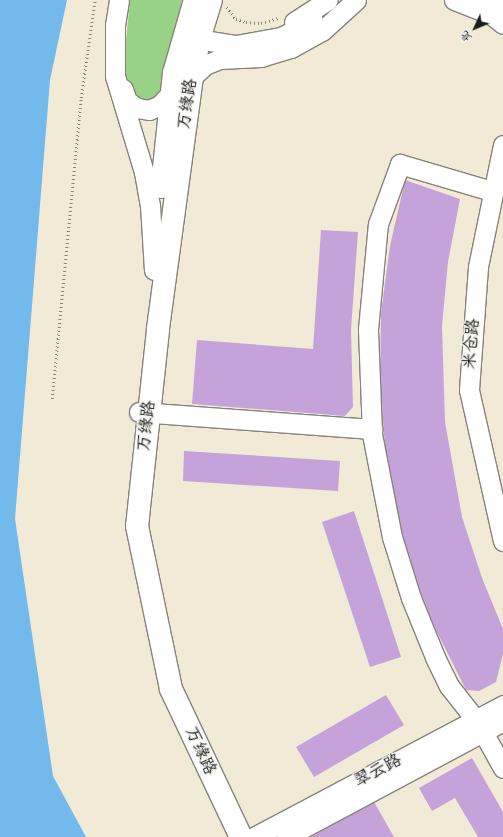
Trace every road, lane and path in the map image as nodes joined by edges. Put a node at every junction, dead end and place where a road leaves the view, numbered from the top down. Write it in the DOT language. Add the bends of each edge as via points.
graph roads {
  1 [pos="95,0"];
  2 [pos="195,0"];
  3 [pos="211,0"];
  4 [pos="227,0"];
  5 [pos="328,0"];
  6 [pos="339,0"];
  7 [pos="356,0"];
  8 [pos="454,0"];
  9 [pos="479,0"];
  10 [pos="488,0"];
  11 [pos="123,1"];
  12 [pos="503,9"];
  13 [pos="281,18"];
  14 [pos="503,24"];
  15 [pos="193,31"];
  16 [pos="192,77"];
  17 [pos="172,92"];
  18 [pos="503,145"];
  19 [pos="492,191"];
  20 [pos="154,270"];
  21 [pos="52,399"];
  22 [pos="144,412"];
  23 [pos="372,429"];
  24 [pos="503,541"];
  25 [pos="503,705"];
  26 [pos="503,721"];
  27 [pos="479,726"];
  28 [pos="503,768"];
  29 [pos="230,837"];
  30 [pos="241,837"];
  31 [pos="254,837"];
  32 [pos="286,837"];
  1 -- 21 [label="path" via="81,98"];
  2 -- 15 [label="main road, 万缘路"];
  3 -- 15 [label="main road, 万缘路"];
  4 -- 13 [label="path" via="227,8 236,18 246,22 261,23"];
  5 -- 15 [label="street" via="295,22 274,31 241,34"];
  6 -- 15 [label="street" via="313,21 280,37 236,45"];
  7 -- 16 [label="street" via="322,31 291,48 261,57 220,59 205,66"];
  8 -- 14 [label="street" via="492,15"];
  9 -- 12 [label="street"];
  10 -- 12 [label="main road"];
  11 -- 17 [label="street" via="120,82 128,101 137,108 149,110 160,105"];
  11 -- 20 [label="street" via="115,25 114,76 144,172 150,205"];
  15 -- 16 [label="main road, 万缘路"];
  15 -- 17 [label="main road, 万缘路"];
  16 -- 22 [label="main road, 万缘路"];
  17 -- 20 [label="main road, 万缘路"];
  18 -- 19 [label="street, 米仓路"];
  19 -- 23 [label="street" via="400,164 378,224 373,259 368,329"];
  19 -- 24 [label="street, 米仓路" via="478,267 469,390"];
  20 -- 22 [label="main road, 万缘路"];
  22 -- 23 [label="street"];
  22 -- 29 [label="main road, 万缘路" via="127,527 161,692"];
  22 -- 30 [label="main road, 万缘路" via="137,526 171,689"];
  23 -- 27 [label="street" via="384,503 411,598 449,686"];
  25 -- 27 [label="street, 翠云路"];
  26 -- 27 [label="street, 翠云路"];
  27 -- 28 [label="street"];
  27 -- 31 [label="street, 翠云路"];
  27 -- 32 [label="street, 翠云路"];
}
